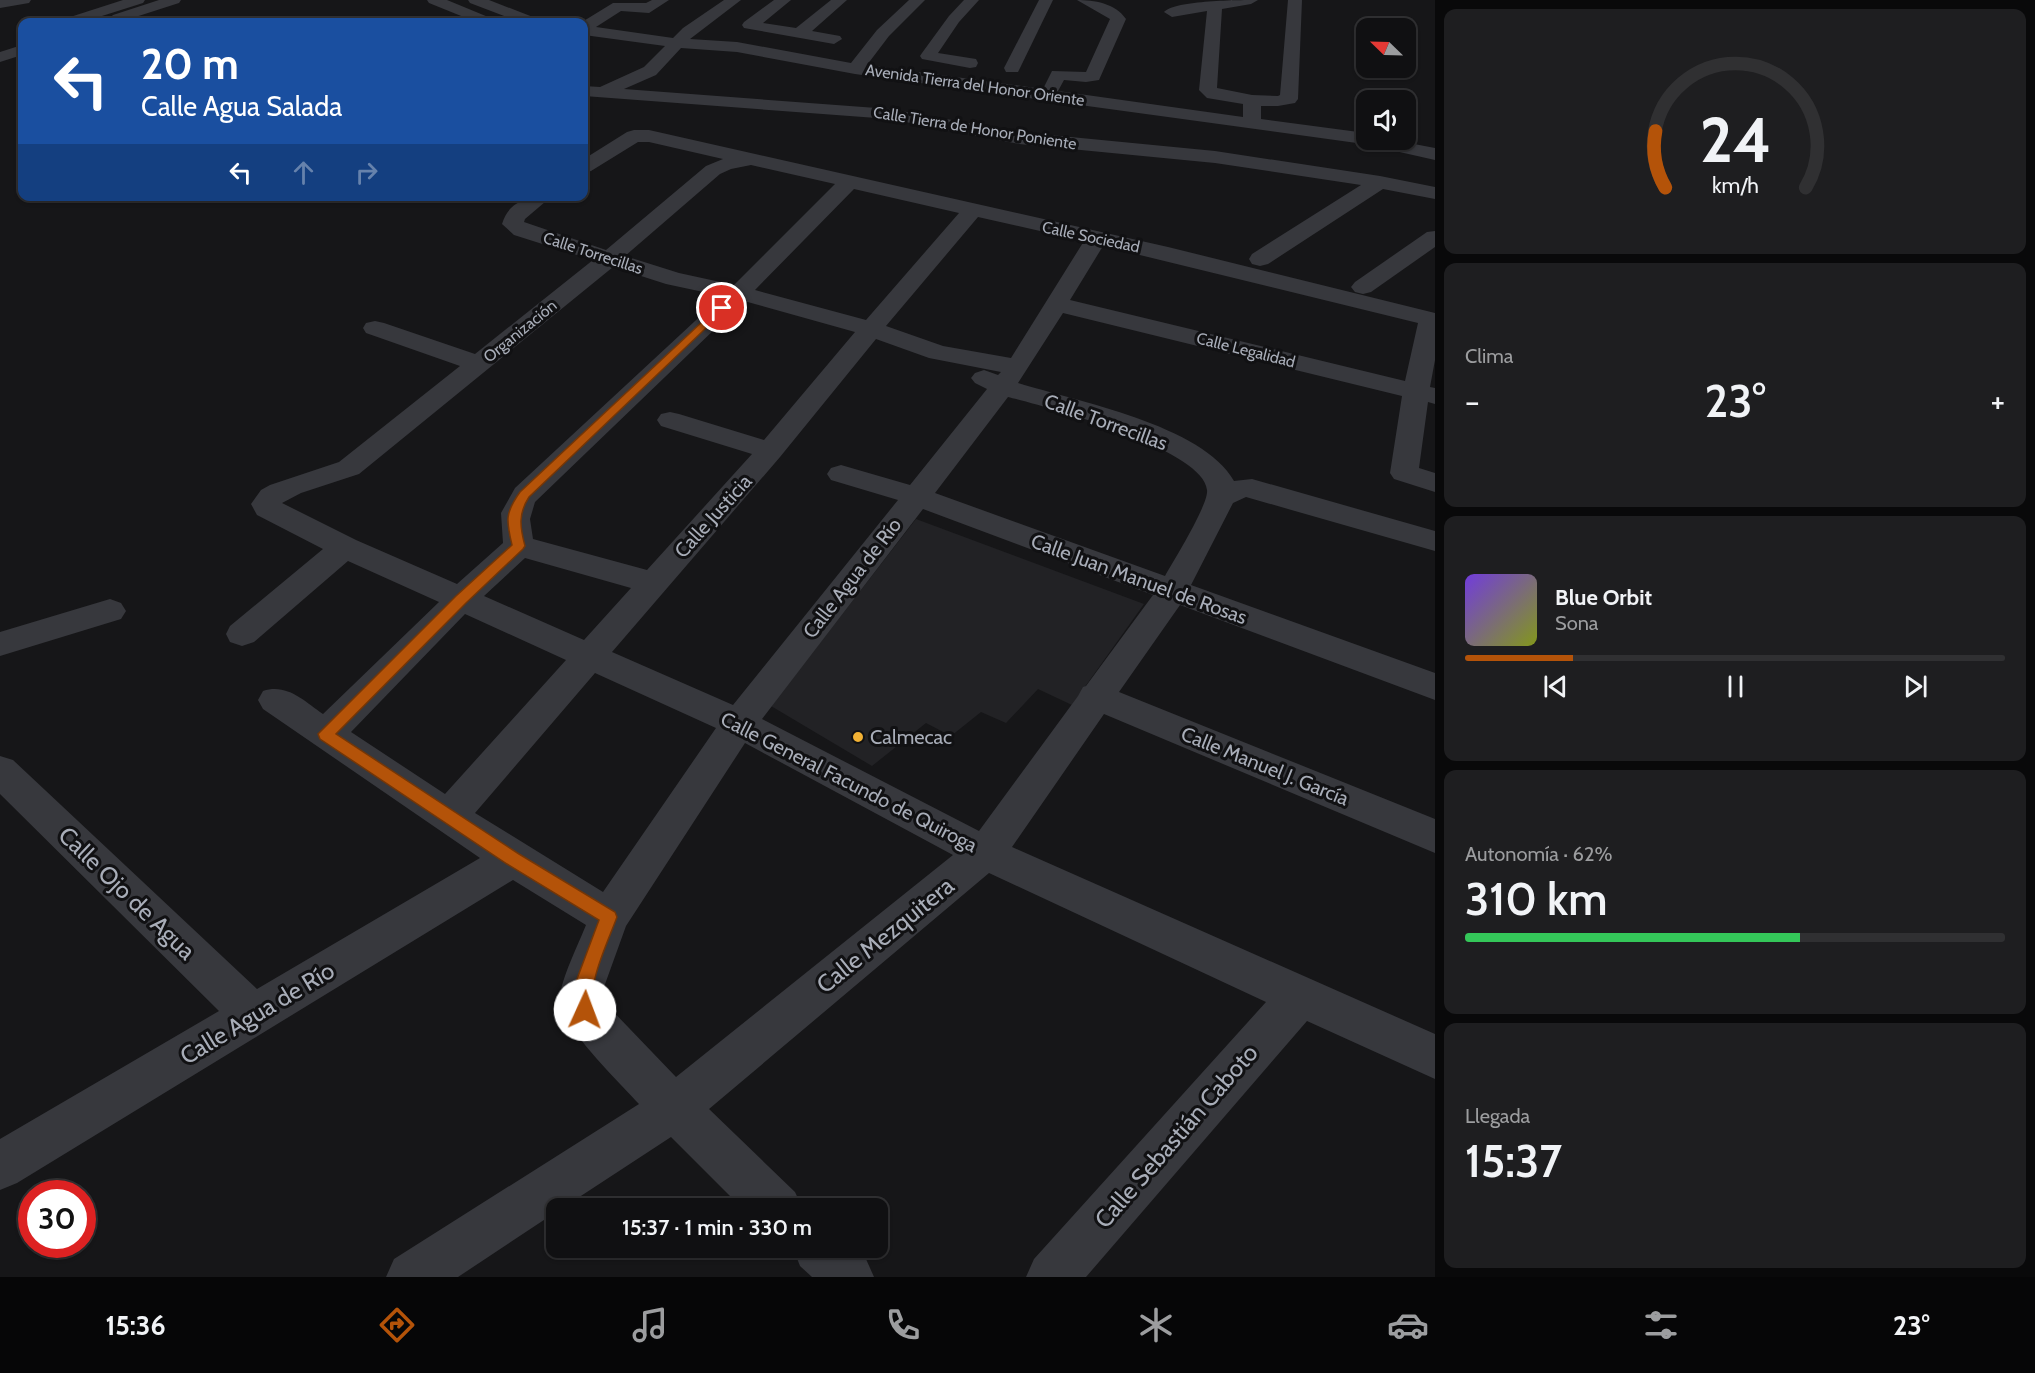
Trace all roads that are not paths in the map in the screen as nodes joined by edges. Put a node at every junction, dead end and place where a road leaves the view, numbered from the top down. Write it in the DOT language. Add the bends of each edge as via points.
graph roads {
  1 [pos="24,0"];
  2 [pos="138,0"];
  3 [pos="174,0"];
  4 [pos="434,0"];
  5 [pos="475,0"];
  6 [pos="596,0"];
  7 [pos="662,0"];
  8 [pos="717,0"];
  9 [pos="734,0"];
  10 [pos="840,0"];
  11 [pos="918,0"];
  12 [pos="972,0"];
  13 [pos="1046,0"];
  14 [pos="1084,0"];
  15 [pos="1251,0"];
  16 [pos="1295,0"];
  17 [pos="782,1"];
  18 [pos="0,4"];
  19 [pos="1215,6"];
  20 [pos="827,10"];
  21 [pos="1172,12"];
  22 [pos="82,18"];
  23 [pos="118,18"];
  24 [pos="478,18"];
  25 [pos="522,18"];
  26 [pos="579,18"];
  27 [pos="588,26"];
  28 [pos="588,30"];
  29 [pos="800,33"];
  30 [pos="18,39"];
  31 [pos="667,42"];
  32 [pos="0,45"];
  33 [pos="18,51"];
  34 [pos="0,57"];
  35 [pos="830,65"];
  36 [pos="1012,68"];
  37 [pos="855,69"];
  38 [pos="1058,75"];
  39 [pos="589,91"];
  40 [pos="1047,95"];
  41 [pos="1252,100"];
  42 [pos="1252,123"];
  43 [pos="1356,137"];
  44 [pos="1416,150"];
  45 [pos="1435,154"];
  46 [pos="751,159"];
  47 [pos="588,165"];
  48 [pos="849,182"];
  49 [pos="1380,182"];
  50 [pos="1435,194"];
  51 [pos="535,201"];
  52 [pos="972,211"];
  53 [pos="1435,237"];
  54 [pos="1096,239"];
  55 [pos="610,258"];
  56 [pos="1260,259"];
  57 [pos="590,274"];
  58 [pos="674,279"];
  59 [pos="1364,287"];
  60 [pos="739,293"];
  61 [pos="1056,304"];
  62 [pos="375,328"];
  63 [pos="871,329"];
  64 [pos="480,364"];
  65 [pos="1010,378"];
  66 [pos="1426,393"];
  67 [pos="670,420"];
  68 [pos="770,451"];
  69 [pos="842,474"];
  70 [pos="1435,483"];
  71 [pos="1234,492"];
  72 [pos="916,496"];
  73 [pos="273,497"];
  74 [pos="1435,541"];
  75 [pos="519,546"];
  76 [pos="345,547"];
  77 [pos="653,583"];
  78 [pos="1172,592"];
  79 [pos="461,599"];
  80 [pos="110,611"];
  81 [pos="242,634"];
  82 [pos="0,644"];
  83 [pos="588,656"];
  84 [pos="1435,687"];
  85 [pos="1095,696"];
  86 [pos="275,700"];
  87 [pos="739,723"];
  88 [pos="326,734"];
  89 [pos="0,771"];
  90 [pos="449,816"];
  91 [pos="1435,836"];
  92 [pos="985,853"];
  93 [pos="513,859"];
  94 [pos="609,917"];
  95 [pos="1300,996"];
  96 [pos="253,1015"];
  97 [pos="1435,1057"];
  98 [pos="675,1108"];
  99 [pos="0,1166"];
  100 [pos="767,1198"];
  101 [pos="828,1258"];
  102 [pos="412,1277"];
  103 [pos="848,1277"];
  104 [pos="1052,1277"];
  1 -- 18 [label="street"];
  2 -- 22 [label="street"];
  3 -- 23 [label="street"];
  4 -- 24 [label="street"];
  5 -- 25 [label="street"];
  6 -- 26 [label="street" via="600,4"];
  7 -- 27 [label="street" via="649,8 618,6"];
  8 -- 31 [label="street"];
  9 -- 31 [label="street"];
  10 -- 20 [label="street"];
  11 -- 37 [label="street" via="883,33"];
  12 -- 36 [label="street" via="928,56"];
  13 -- 36 [label="street"];
  14 -- 38 [label="street" via="1118,19 1093,76"];
  15 -- 19 [label="street"];
  16 -- 41 [label="street" via="1289,99"];
  17 -- 20 [label="street"];
  17 -- 29 [label="street" via="744,24"];
  19 -- 21 [label="street"];
  19 -- 41 [label="street" via="1208,90"];
  20 -- 29 [label="street"];
  28 -- 31 [label="street, Avenida Tierra del Honor Oriente"];
  29 -- 35 [label="street" via="839,45"];
  30 -- 32 [label="street"];
  31 -- 35 [label="street, Avenida Tierra del Honor Oriente" via="737,47"];
  31 -- 39 [label="street" via="650,70"];
  33 -- 34 [label="street"];
  35 -- 37 [label="street, Avenida Tierra del Honor Oriente"];
  36 -- 38 [label="street"];
  37 -- 40 [label="street, Avenida Tierra del Honor Oriente"];
  38 -- 40 [label="street"];
  39 -- 49 [label="street, Calle Tierra de Honor Poniente" via="890,114 1038,141 1178,152"];
  40 -- 42 [label="street, Avenida Tierra del Honor Oriente"];
  41 -- 42 [label="street"];
  42 -- 43 [label="street, Avenida Tierra del Honor Oriente"];
  44 -- 45 [label="street, Avenida Tierra del Honor Oriente"];
  46 -- 47 [label="street, Calle Sociedad" via="634,136"];
  46 -- 48 [label="street, Calle Sociedad"];
  46 -- 55 [label="street, Organización" via="712,170"];
  48 -- 52 [label="street, Calle Sociedad"];
  48 -- 60 [label="street"];
  49 -- 50 [label="street, Calle Tierra de Honor Poniente"];
  49 -- 56 [label="street"];
  51 -- 55 [label="street, Calle Torrecillas" via="515,216 513,224"];
  52 -- 54 [label="street, Calle Sociedad"];
  52 -- 63 [label="street, Calle Justicia"];
  53 -- 59 [label="street"];
  54 -- 61 [label="street, Calle Agua de Río"];
  54 -- 66 [label="street, Calle Sociedad" via="1431,319"];
  55 -- 57 [label="street, Organización"];
  55 -- 58 [label="street, Calle Torrecillas"];
  57 -- 58 [label="street, Calle Torrecillas" via="641,282"];
  57 -- 64 [label="street, Organización"];
  58 -- 60 [label="street, Calle Torrecillas"];
  60 -- 63 [label="street, Calle Torrecillas"];
  60 -- 75 [label="street" via="525,495 515,509 514,528"];
  61 -- 65 [label="street, Calle Agua de Río"];
  61 -- 66 [label="street, Calle Legalidad"];
  62 -- 64 [label="street"];
  63 -- 65 [label="street, Calle Torrecillas"];
  63 -- 68 [label="street, Calle Justicia"];
  64 -- 73 [label="street, Organización" via="349,468"];
  65 -- 71 [label="street, Calle Torrecillas" via="1168,442 1204,464 1222,486"];
  65 -- 72 [label="street, Calle Agua de Río"];
  66 -- 70 [label="street" via="1404,473"];
  67 -- 68 [label="street"];
  68 -- 77 [label="street, Calle Justicia"];
  69 -- 72 [label="street, Calle Juan Manuel de Rosas"];
  71 -- 74 [label="street"];
  71 -- 78 [label="street, Calle Mezquitera"];
  72 -- 78 [label="street, Calle Juan Manuel de Rosas"];
  72 -- 87 [label="street, Calle Agua de Río"];
  73 -- 76 [label="street, Calle General Facundo de Quiroga" via="270,510"];
  75 -- 77 [label="street"];
  75 -- 79 [label="street"];
  76 -- 79 [label="street, Calle General Facundo de Quiroga"];
  76 -- 81 [label="street"];
  77 -- 83 [label="street, Calle Justicia"];
  78 -- 84 [label="street, Calle Juan Manuel de Rosas"];
  78 -- 85 [label="street, Calle Mezquitera"];
  79 -- 83 [label="street, Calle General Facundo de Quiroga"];
  79 -- 88 [label="street"];
  80 -- 82 [label="street"];
  83 -- 87 [label="street, Calle General Facundo de Quiroga"];
  83 -- 90 [label="street, Calle Justicia"];
  85 -- 91 [label="street, Calle Manuel J. García"];
  85 -- 92 [label="street, Calle Mezquitera"];
  86 -- 88 [label="street"];
  87 -- 92 [label="street, Calle General Facundo de Quiroga"];
  87 -- 94 [label="street, Calle Agua de Río"];
  88 -- 90 [label="street"];
  89 -- 96 [label="street, Calle Ojo de Agua"];
  90 -- 93 [label="street"];
  92 -- 95 [label="street, Calle General Facundo de Quiroga"];
  92 -- 98 [label="street, Calle Mezquitera"];
  93 -- 94 [label="street"];
  93 -- 96 [label="street, Calle Agua de Río"];
  94 -- 98 [label="street, Calle Agua de Río" via="581,1000 585,1010"];
  95 -- 97 [label="street, Calle General Facundo de Quiroga"];
  95 -- 104 [label="street, Calle Sebastián Caboto"];
  96 -- 99 [label="street, Calle Agua de Río"];
  98 -- 100 [label="street"];
  98 -- 102 [label="street, Calle Mezquitera"];
  101 -- 103 [label="street"];
}
